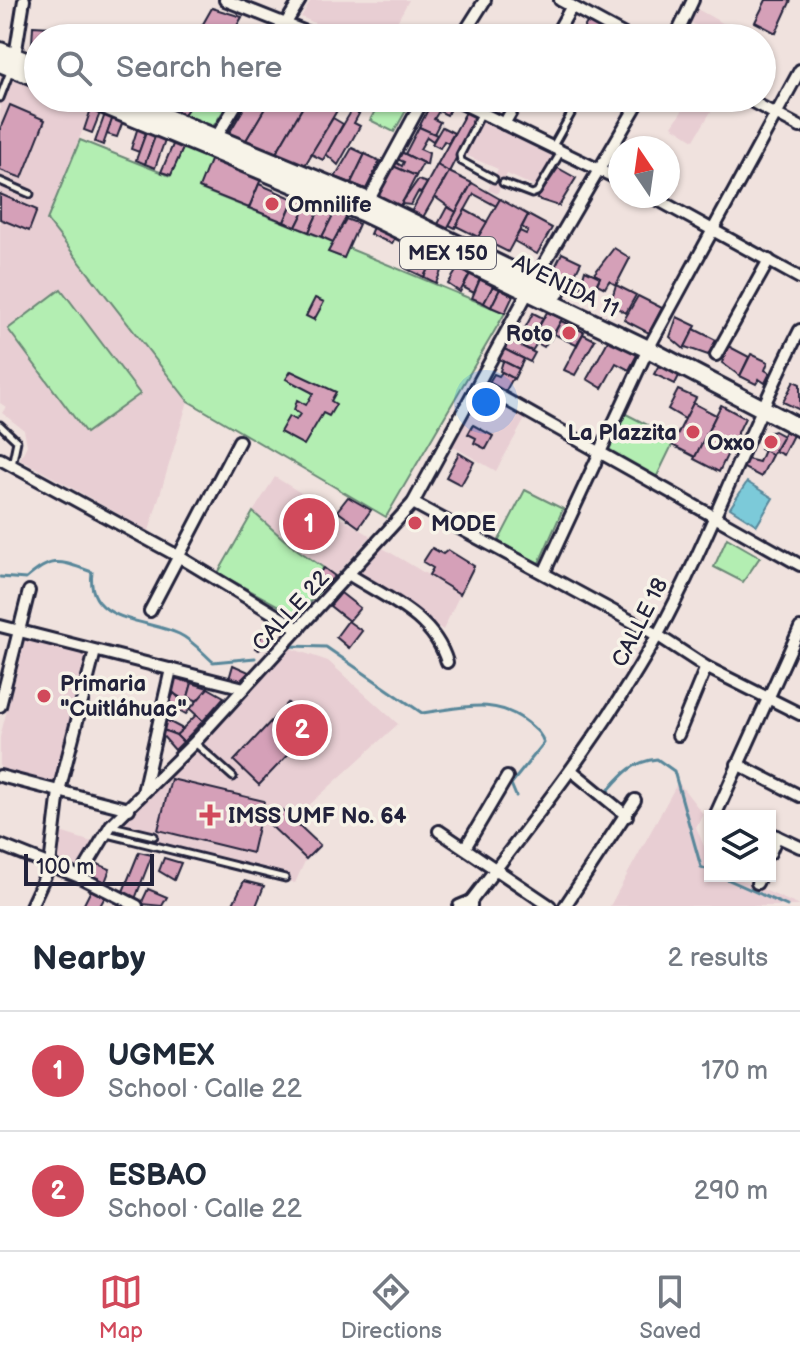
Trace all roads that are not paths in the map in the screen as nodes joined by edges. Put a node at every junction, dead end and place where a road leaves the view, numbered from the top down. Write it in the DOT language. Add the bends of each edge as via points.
graph roads {
  1 [pos="225,0"];
  2 [pos="300,0"];
  3 [pos="485,0"];
  4 [pos="560,0"];
  5 [pos="693,0"];
  6 [pos="23,1"];
  7 [pos="572,6"];
  8 [pos="287,22"];
  9 [pos="291,24"];
  10 [pos="470,24"];
  11 [pos="562,24"];
  12 [pos="605,24"];
  13 [pos="682,24"];
  14 [pos="7,60"];
  15 [pos="800,70"];
  16 [pos="0,98"];
  17 [pos="138,112"];
  18 [pos="231,112"];
  19 [pos="416,112"];
  20 [pos="511,112"];
  21 [pos="573,112"];
  22 [pos="633,112"];
  23 [pos="773,112"];
  24 [pos="482,113"];
  25 [pos="777,114"];
  26 [pos="504,124"];
  27 [pos="800,127"];
  28 [pos="212,143"];
  29 [pos="557,149"];
  30 [pos="599,169"];
  31 [pos="608,174"];
  32 [pos="494,179"];
  33 [pos="0,181"];
  34 [pos="503,183"];
  35 [pos="30,194"];
  36 [pos="365,207"];
  37 [pos="674,208"];
  38 [pos="714,229"];
  39 [pos="769,260"];
  40 [pos="800,278"];
  41 [pos="531,286"];
  42 [pos="800,330"];
  43 [pos="651,345"];
  44 [pos="716,355"];
  45 [pos="480,385"];
  46 [pos="763,403"];
  47 [pos="800,416"];
  48 [pos="0,425"];
  49 [pos="800,428"];
  50 [pos="239,441"];
  51 [pos="599,452"];
  52 [pos="0,459"];
  53 [pos="12,466"];
  54 [pos="413,503"];
  55 [pos="714,515"];
  56 [pos="178,556"];
  57 [pos="800,565"];
  58 [pos="544,573"];
  59 [pos="350,575"];
  60 [pos="29,591"];
  61 [pos="150,611"];
  62 [pos="0,626"];
  63 [pos="800,628"];
  64 [pos="299,629"];
  65 [pos="20,631"];
  66 [pos="657,635"];
  67 [pos="95,651"];
  68 [pos="447,662"];
  69 [pos="706,667"];
  70 [pos="171,669"];
  71 [pos="244,688"];
  72 [pos="766,697"];
  73 [pos="0,706"];
  74 [pos="800,714"];
  75 [pos="678,735"];
  76 [pos="194,743"];
  77 [pos="737,764"];
  78 [pos="571,770"];
  79 [pos="0,776"];
  80 [pos="233,777"];
  81 [pos="507,777"];
  82 [pos="59,791"];
  83 [pos="143,793"];
  84 [pos="800,796"];
  85 [pos="635,800"];
  86 [pos="129,809"];
  87 [pos="718,810"];
  88 [pos="627,816"];
  89 [pos="108,829"];
  90 [pos="439,831"];
  91 [pos="154,836"];
  92 [pos="776,836"];
  93 [pos="0,845"];
  94 [pos="800,847"];
  95 [pos="465,848"];
  96 [pos="50,865"];
  97 [pos="496,869"];
  98 [pos="80,877"];
  99 [pos="285,878"];
  100 [pos="471,904"];
  101 [pos="31,906"];
  102 [pos="137,906"];
  103 [pos="459,906"];
  104 [pos="550,906"];
  105 [pos="565,906"];
  1 -- 8 [label="street"];
  2 -- 8 [label="street"];
  3 -- 10 [label="street"];
  4 -- 7 [label="street"];
  5 -- 13 [label="street"];
  6 -- 14 [label="street"];
  7 -- 11 [label="street"];
  7 -- 12 [label="street"];
  8 -- 9 [label="street"];
  14 -- 16 [label="lane"];
  15 -- 25 [label="street"];
  17 -- 28 [label="main road, AVENIDA 11 / MEX 150"];
  18 -- 28 [label="street"];
  19 -- 36 [label="street"];
  20 -- 26 [label="street"];
  21 -- 29 [label="lane"];
  22 -- 30 [label="street, CALLE 22"];
  23 -- 25 [label="street"];
  24 -- 26 [label="street"];
  24 -- 32 [label="lane" via="461,161"];
  25 -- 27 [label="street"];
  25 -- 38 [label="street"];
  26 -- 29 [label="street"];
  28 -- 36 [label="main road, AVENIDA 11 / MEX 150"];
  29 -- 30 [label="street"];
  29 -- 34 [label="lane" via="537,192"];
  30 -- 31 [label="street"];
  30 -- 41 [label="street, CALLE 22"];
  33 -- 35 [label="lane"];
  36 -- 41 [label="main road, AVENIDA 11 / MEX 150"];
  37 -- 38 [label="street"];
  38 -- 39 [label="street"];
  38 -- 43 [label="street"];
  39 -- 40 [label="street"];
  39 -- 44 [label="street"];
  41 -- 43 [label="main road, AVENIDA 11 / MEX 150"];
  41 -- 45 [label="street, CALLE 22"];
  42 -- 46 [label="street, CALLE 18"];
  43 -- 46 [label="main road, AVENIDA 11 / MEX 150"];
  43 -- 51 [label="street"];
  45 -- 51 [label="street"];
  45 -- 54 [label="street, CALLE 22"];
  46 -- 47 [label="main road, AVENIDA 11 / MEX 150"];
  46 -- 49 [label="main road, AVENIDA 11 / MEX 150"];
  46 -- 55 [label="street, CALLE 18"];
  48 -- 53 [label="lane" via="17,441"];
  50 -- 56 [label="street"];
  51 -- 55 [label="street"];
  51 -- 58 [label="street"];
  52 -- 53 [label="street"];
  53 -- 56 [label="street"];
  54 -- 58 [label="street"];
  54 -- 59 [label="street, CALLE 22"];
  55 -- 57 [label="street"];
  55 -- 66 [label="street, CALLE 18"];
  56 -- 61 [label="street"];
  56 -- 64 [label="street"];
  58 -- 66 [label="street"];
  59 -- 64 [label="street, CALLE 22"];
  59 -- 68 [label="street" via="426,622 442,643"];
  60 -- 65 [label="street"];
  62 -- 65 [label="street"];
  63 -- 72 [label="street"];
  64 -- 71 [label="street, CALLE 22"];
  65 -- 67 [label="street"];
  65 -- 73 [label="street"];
  66 -- 69 [label="street"];
  66 -- 78 [label="street, CALLE 18" via="608,720"];
  67 -- 70 [label="street"];
  67 -- 82 [label="street"];
  69 -- 72 [label="street"];
  69 -- 75 [label="street"];
  70 -- 71 [label="street"];
  70 -- 83 [label="street"];
  71 -- 76 [label="street, CALLE 22"];
  72 -- 74 [label="street"];
  72 -- 77 [label="street"];
  76 -- 80 [label="lane"];
  76 -- 83 [label="street, CALLE 22"];
  77 -- 84 [label="street"];
  77 -- 87 [label="street"];
  78 -- 88 [label="street"];
  78 -- 97 [label="street, CALLE 18"];
  79 -- 82 [label="street"];
  81 -- 95 [label="street"];
  82 -- 86 [label="street"];
  82 -- 96 [label="street"];
  83 -- 86 [label="street, CALLE 22"];
  85 -- 88 [label="street"];
  86 -- 89 [label="street, CALLE 22"];
  88 -- 105 [label="street"];
  89 -- 91 [label="lane"];
  89 -- 98 [label="street, CALLE 22"];
  89 -- 99 [label="lane"];
  90 -- 95 [label="street"];
  92 -- 94 [label="street"];
  93 -- 96 [label="street"];
  95 -- 97 [label="street"];
  96 -- 98 [label="street"];
  96 -- 101 [label="street"];
  97 -- 100 [label="street, CALLE 18"];
  97 -- 104 [label="street"];
  98 -- 102 [label="street"];
  100 -- 103 [label="street"];
}
